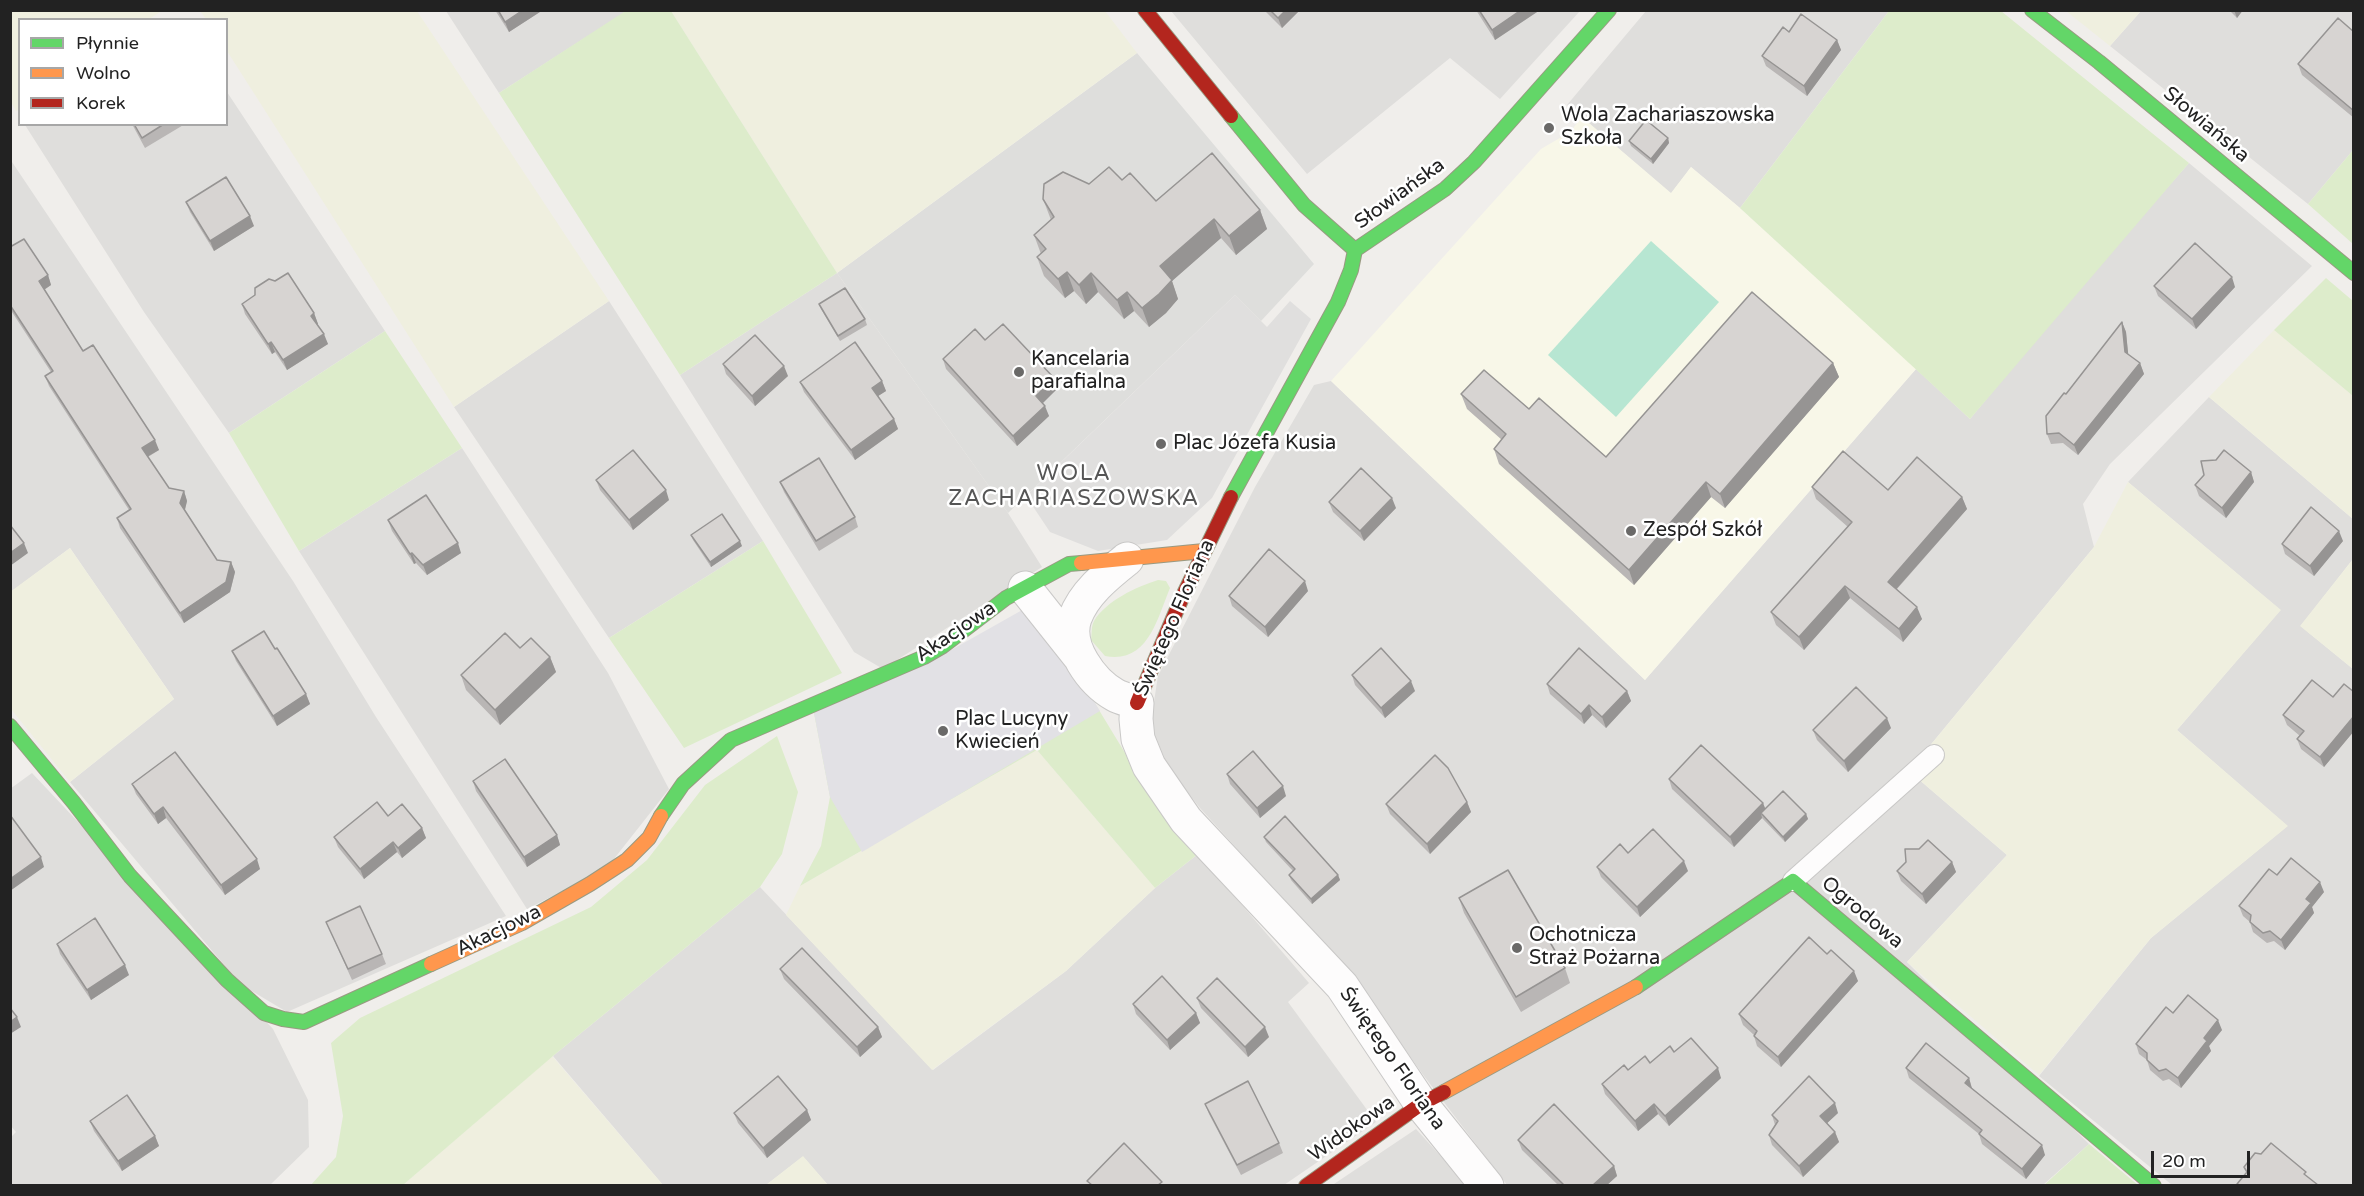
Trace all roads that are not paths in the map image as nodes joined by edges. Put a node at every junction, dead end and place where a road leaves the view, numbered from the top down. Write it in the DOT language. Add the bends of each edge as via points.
graph roads {
  1 [pos="1145,10"];
  2 [pos="1609,10"];
  3 [pos="2032,10"];
  4 [pos="1355,250"];
  5 [pos="2354,273"];
  6 [pos="1204,550"];
  7 [pos="1127,559"];
  8 [pos="1024,588"];
  9 [pos="1079,656"];
  10 [pos="1137,703"];
  11 [pos="10,726"];
  12 [pos="1934,755"];
  13 [pos="1794,881"];
  14 [pos="1421,1104"];
  15 [pos="1306,1185"];
  16 [pos="1487,1185"];
  17 [pos="2154,1185"];
  1 -- 4 [label="street, Słowiańska" via="1304,205"];
  2 -- 4 [label="street, Słowiańska" via="1474,162 1445,189"];
  3 -- 5 [label="street, Słowiańska"];
  4 -- 6 [label="street, Świętego Floriana" via="1338,302"];
  6 -- 7 [label="street, Akacjowa"];
  6 -- 10 [label="street, Świętego Floriana"];
  7 -- 8 [label="street, Akacjowa" via="1070,564"];
  7 -- 9 [label="street" via="1103,578 1074,618"];
  8 -- 9 [label="street"];
  8 -- 11 [label="street, Akacjowa" via="924,657 731,740 682,784 649,838 627,860 590,884 522,923 304,1022 264,1013 227,980 130,876"];
  9 -- 10 [label="street" via="1095,678 1116,695"];
  10 -- 14 [label="street, Świętego Floriana" via="1138,739 1149,766 1186,820 1342,986"];
  12 -- 13 [label="lane"];
  13 -- 14 [label="street, Ogrodowa" via="1651,980"];
  13 -- 17 [label="street, Ogrodowa"];
  14 -- 15 [label="street, Widokowa"];
  14 -- 16 [label="street, Świętego Floriana"];
}
